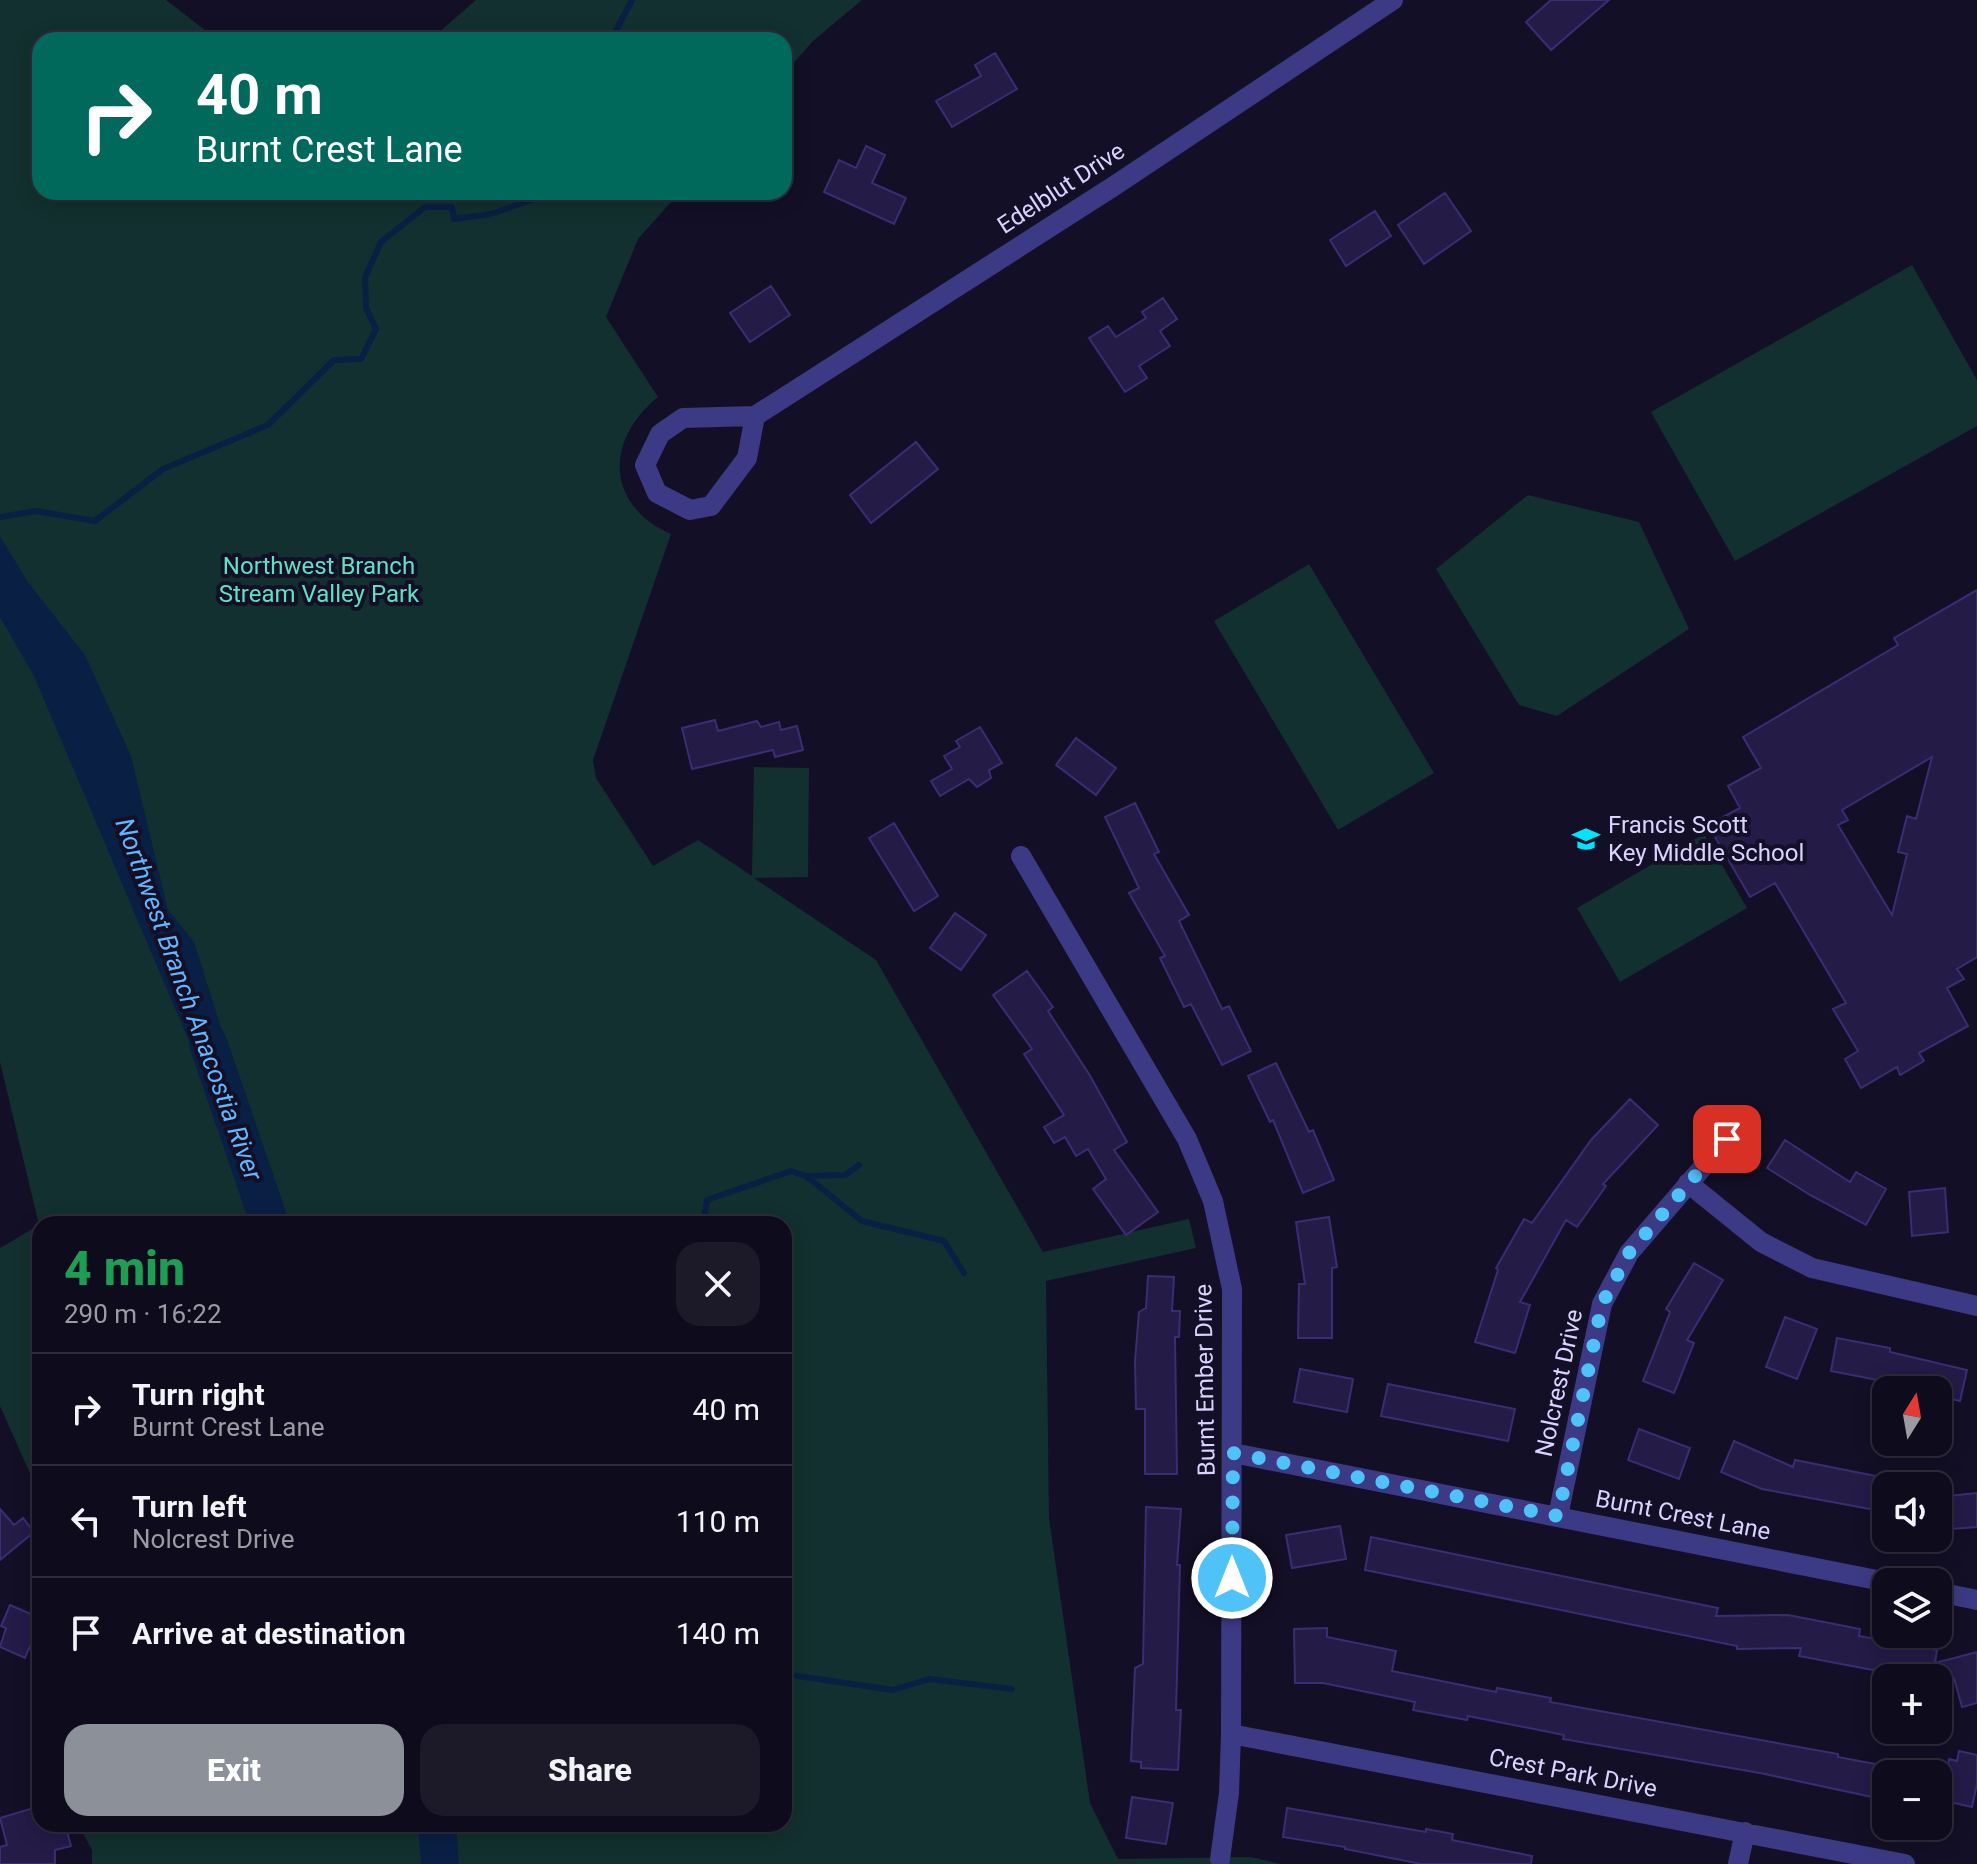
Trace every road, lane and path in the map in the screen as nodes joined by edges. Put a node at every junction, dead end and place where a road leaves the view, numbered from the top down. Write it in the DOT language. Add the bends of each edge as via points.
graph roads {
  1 [pos="1393,0"];
  2 [pos="755,416"];
  3 [pos="1021,856"];
  4 [pos="1746,1117"];
  5 [pos="1688,1183"];
  6 [pos="1977,1306"];
  7 [pos="1233,1453"];
  8 [pos="1558,1516"];
  9 [pos="1872,1579"];
  10 [pos="1952,1595"];
  11 [pos="1977,1600"];
  12 [pos="1231,1734"];
  13 [pos="1745,1832"];
  14 [pos="1220,1859"];
  15 [pos="1738,1864"];
  16 [pos="1905,1864"];
  1 -- 2 [label="street, Edelblut Drive"];
  2 -- 2 [label="street" via="683,418 660,434 645,465 657,493 690,510 711,506 747,458"];
  3 -- 7 [label="street, Burnt Ember Drive" via="1187,1139 1213,1201 1232,1289"];
  4 -- 5 [label="street, Nolcrest Drive"];
  5 -- 6 [label="street" via="1761,1242 1812,1268"];
  5 -- 8 [label="street, Nolcrest Drive" via="1629,1253 1602,1304"];
  7 -- 8 [label="street, Burnt Crest Lane"];
  7 -- 12 [label="street, Burnt Ember Drive"];
  8 -- 9 [label="street, Burnt Crest Lane"];
  10 -- 11 [label="street"];
  12 -- 13 [label="street, Crest Park Drive"];
  12 -- 14 [label="street, Burnt Ember Drive"];
  13 -- 15 [label="street"];
  13 -- 16 [label="street, Crest Park Drive"];
}
